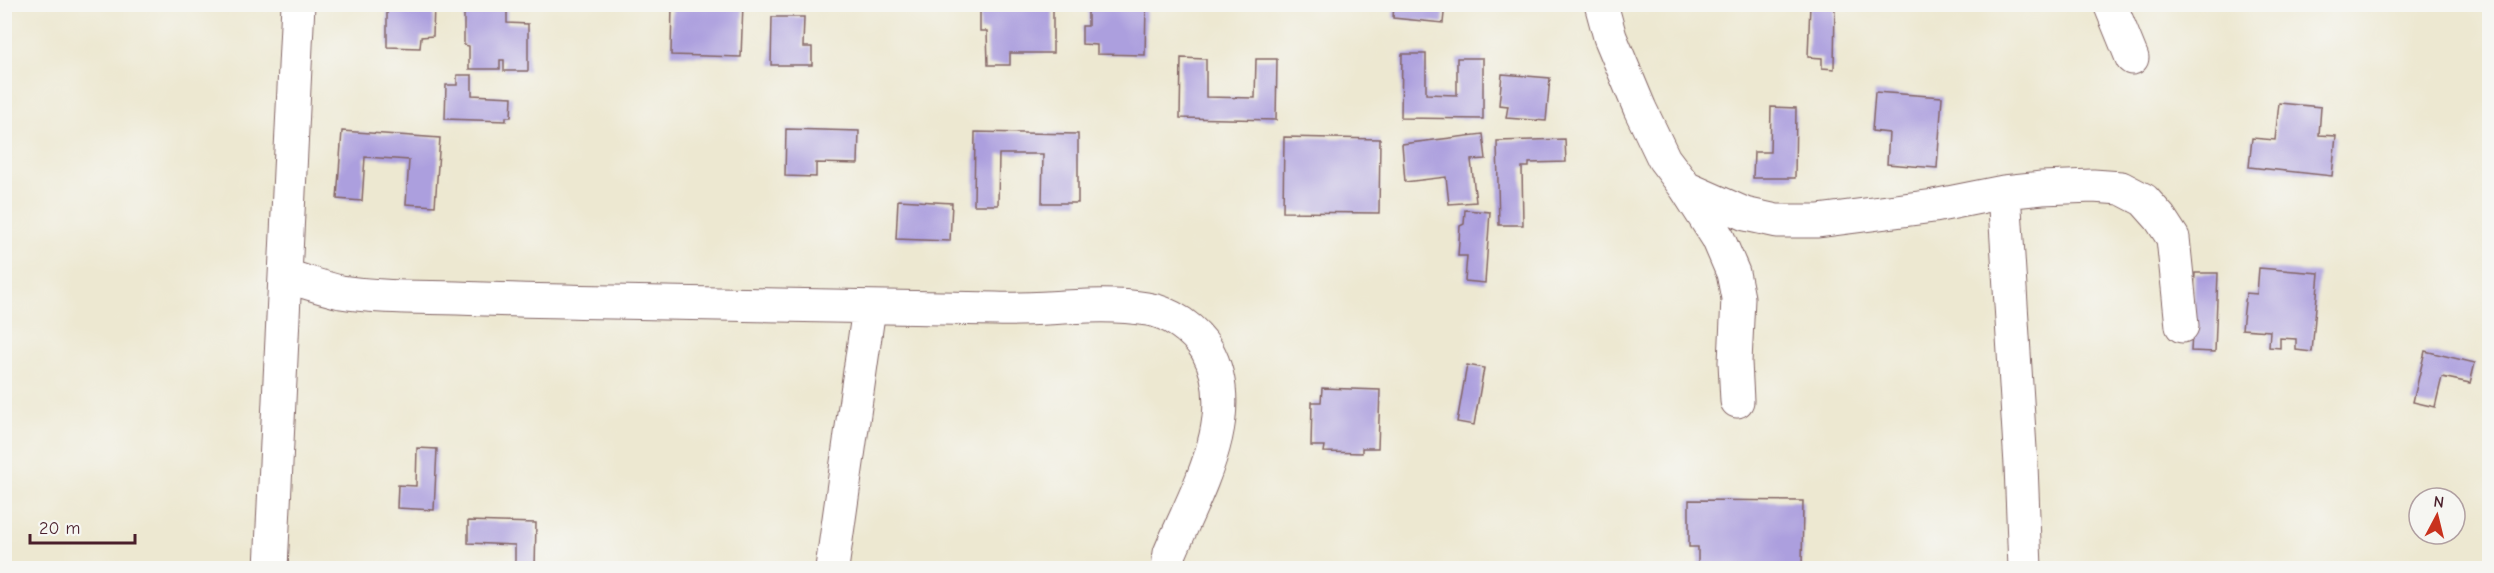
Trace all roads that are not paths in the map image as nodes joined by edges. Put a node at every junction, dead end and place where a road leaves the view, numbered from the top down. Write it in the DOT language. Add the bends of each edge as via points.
graph roads {
  1 [pos="298,4"];
  2 [pos="1601,4"];
  3 [pos="2110,4"];
  4 [pos="2132,58"];
  5 [pos="1686,188"];
  6 [pos="2004,192"];
  7 [pos="285,276"];
  8 [pos="869,308"];
  9 [pos="2182,326"];
  10 [pos="1737,401"];
  11 [pos="271,568"];
  12 [pos="832,568"];
  13 [pos="1168,568"];
  14 [pos="2025,568"];
  1 -- 7 [label="street"];
  2 -- 5 [label="street" via="1610,37 1640,109 1664,159"];
  3 -- 4 [label="street"];
  5 -- 6 [label="street" via="1745,214 1777,221 1934,206"];
  5 -- 10 [label="street" via="1718,238 1733,273 1738,298"];
  6 -- 9 [label="street" via="2093,186 2121,188 2144,200 2173,238"];
  6 -- 14 [label="street"];
  7 -- 8 [label="street" via="340,292 404,297"];
  7 -- 11 [label="street"];
  8 -- 12 [label="street"];
  8 -- 13 [label="street" via="1148,309 1169,316 1190,330 1207,350 1221,406 1215,448 1170,554"];
}
